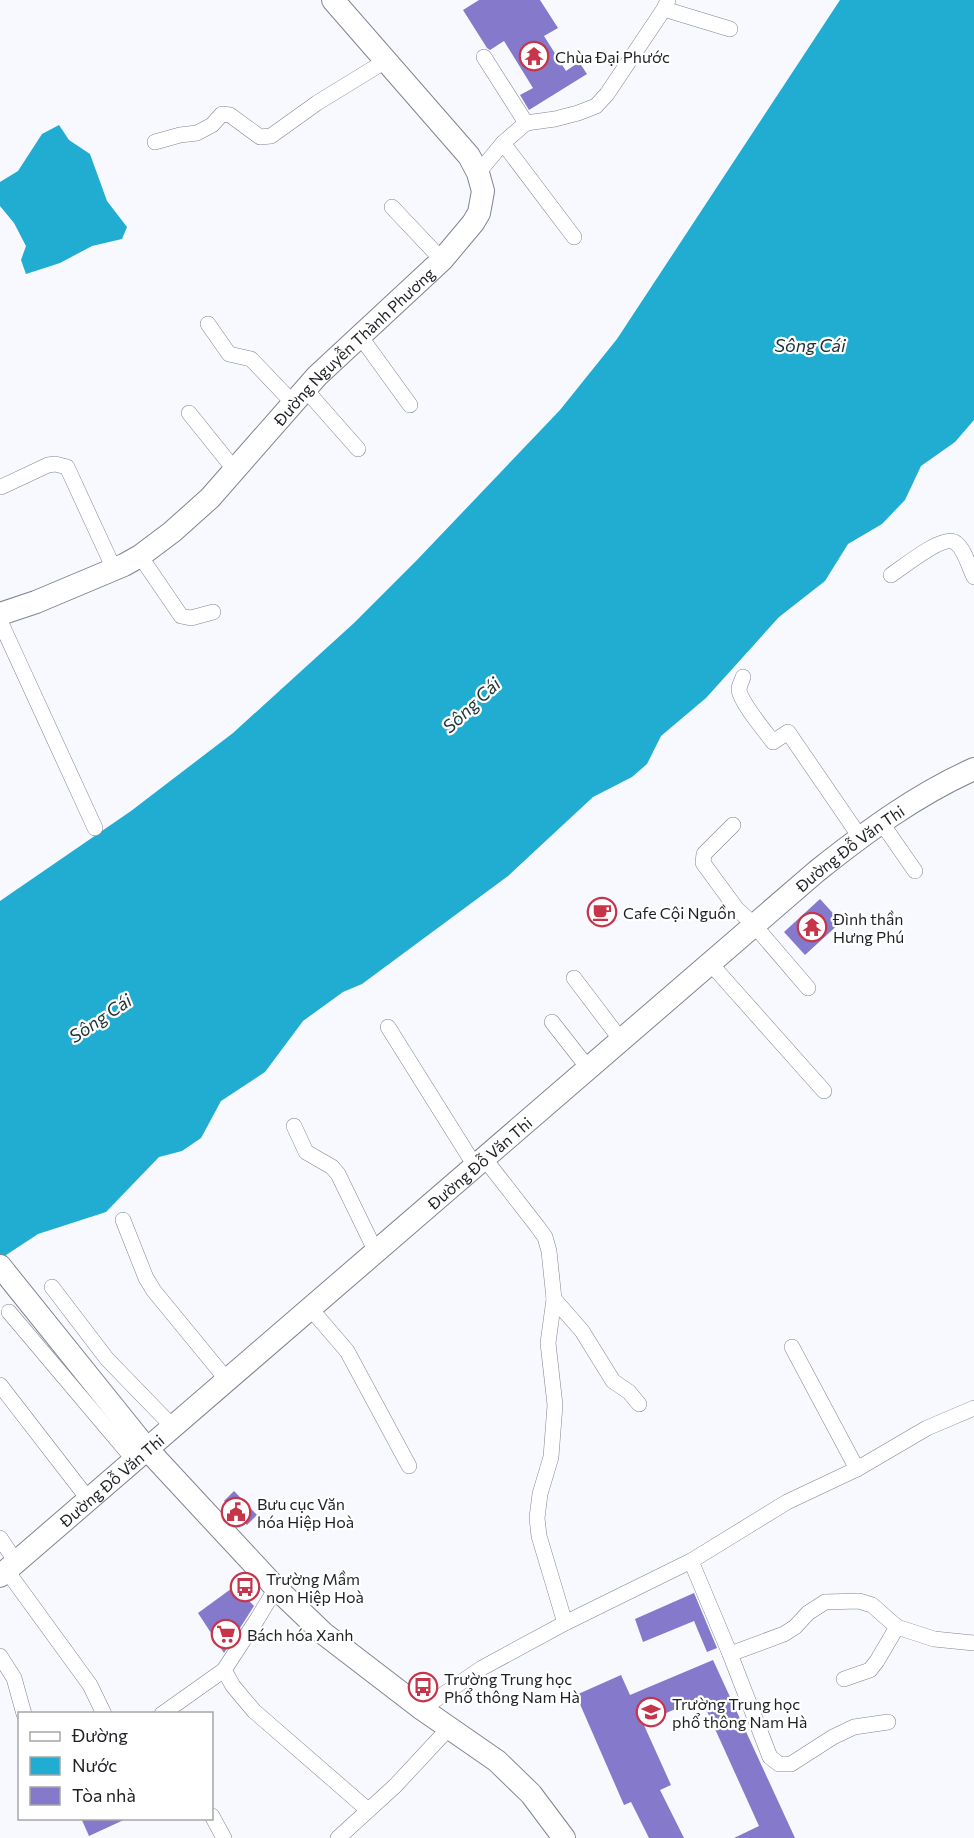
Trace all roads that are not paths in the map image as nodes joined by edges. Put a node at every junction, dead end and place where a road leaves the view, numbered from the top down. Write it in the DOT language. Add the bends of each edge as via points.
graph roads {
  1 [pos="333,0"];
  2 [pos="666,5"];
  3 [pos="730,29"];
  4 [pos="484,57"];
  5 [pos="387,60"];
  6 [pos="526,123"];
  7 [pos="155,142"];
  8 [pos="503,143"];
  9 [pos="478,173"];
  10 [pos="392,207"];
  11 [pos="574,237"];
  12 [pos="442,260"];
  13 [pos="208,324"];
  14 [pos="360,336"];
  15 [pos="299,396"];
  16 [pos="410,405"];
  17 [pos="189,413"];
  18 [pos="358,449"];
  19 [pos="234,469"];
  20 [pos="1,487"];
  21 [pos="140,556"];
  22 [pos="114,569"];
  23 [pos="891,575"];
  24 [pos="974,577"];
  25 [pos="213,612"];
  26 [pos="0,614"];
  27 [pos="0,621"];
  28 [pos="743,677"];
  29 [pos="974,770"];
  30 [pos="881,822"];
  31 [pos="733,825"];
  32 [pos="95,828"];
  33 [pos="860,837"];
  34 [pos="915,871"];
  35 [pos="754,925"];
  36 [pos="710,963"];
  37 [pos="574,978"];
  38 [pos="808,988"];
  39 [pos="552,1022"];
  40 [pos="388,1027"];
  41 [pos="621,1040"];
  42 [pos="588,1068"];
  43 [pos="824,1091"];
  44 [pos="294,1126"];
  45 [pos="479,1162"];
  46 [pos="123,1220"];
  47 [pos="376,1252"];
  48 [pos="0,1266"];
  49 [pos="52,1287"];
  50 [pos="554,1299"];
  51 [pos="310,1308"];
  52 [pos="9,1312"];
  53 [pos="792,1347"];
  54 [pos="227,1380"];
  55 [pos="0,1385"];
  56 [pos="639,1404"];
  57 [pos="974,1408"];
  58 [pos="172,1427"];
  59 [pos="141,1455"];
  60 [pos="409,1466"];
  61 [pos="857,1469"];
  62 [pos="88,1500"];
  63 [pos="0,1538"];
  64 [pos="691,1561"];
  65 [pos="8,1570"];
  66 [pos="276,1588"];
  67 [pos="565,1623"];
  68 [pos="897,1627"];
  69 [pos="974,1643"];
  70 [pos="730,1654"];
  71 [pos="0,1656"];
  72 [pos="224,1670"];
  73 [pos="844,1679"];
  74 [pos="422,1709"];
  75 [pos="24,1712"];
  76 [pos="104,1712"];
  77 [pos="163,1712"];
  78 [pos="888,1722"];
  79 [pos="449,1728"];
  80 [pos="368,1810"];
  81 [pos="213,1818"];
  82 [pos="224,1838"];
  83 [pos="338,1838"];
  84 [pos="564,1838"];
  1 -- 5 [label="main road, Đường Nguyễn Thành Phương"];
  2 -- 3 [label="street"];
  2 -- 6 [label="street" via="596,106"];
  4 -- 6 [label="street"];
  5 -- 7 [label="street" via="267,137 260,137 230,115 222,114 197,133"];
  5 -- 9 [label="main road, Đường Nguyễn Thành Phương" via="462,147"];
  6 -- 8 [label="street"];
  8 -- 9 [label="street"];
  8 -- 11 [label="street"];
  9 -- 12 [label="main road, Đường Nguyễn Thành Phương" via="483,191 479,213"];
  10 -- 12 [label="street"];
  12 -- 14 [label="main road, Đường Nguyễn Thành Phương"];
  13 -- 15 [label="street" via="229,354 251,359"];
  14 -- 15 [label="main road, Đường Nguyễn Thành Phương"];
  14 -- 16 [label="street"];
  15 -- 18 [label="street"];
  15 -- 19 [label="main road, Đường Nguyễn Thành Phương"];
  17 -- 19 [label="street"];
  19 -- 21 [label="main road, Đường Nguyễn Thành Phương" via="196,511"];
  20 -- 22 [label="street" via="48,465 67,467"];
  21 -- 22 [label="main road, Đường Nguyễn Thành Phương"];
  21 -- 25 [label="street" via="181,616 191,618"];
  22 -- 26 [label="main road, Đường Nguyễn Thành Phương"];
  23 -- 24 [label="street" via="950,540 961,550"];
  27 -- 32 [label="street"];
  28 -- 33 [label="street" via="739,690 755,719 773,742 788,732"];
  29 -- 30 [label="main road, Đường Đỗ Văn Thi"];
  30 -- 33 [label="main road, Đường Đỗ Văn Thi"];
  30 -- 34 [label="street"];
  31 -- 35 [label="street" via="702,858 736,908"];
  33 -- 35 [label="main road, Đường Đỗ Văn Thi"];
  35 -- 36 [label="main road, Đường Đỗ Văn Thi"];
  35 -- 38 [label="street"];
  36 -- 41 [label="main road, Đường Đỗ Văn Thi"];
  36 -- 43 [label="street"];
  37 -- 41 [label="street"];
  39 -- 42 [label="street"];
  40 -- 45 [label="street"];
  41 -- 42 [label="main road, Đường Đỗ Văn Thi"];
  42 -- 45 [label="main road, Đường Đỗ Văn Thi"];
  44 -- 47 [label="street" via="306,1152 338,1174"];
  45 -- 47 [label="main road, Đường Đỗ Văn Thi"];
  45 -- 50 [label="street" via="545,1237"];
  46 -- 54 [label="street" via="154,1291"];
  47 -- 51 [label="main road, Đường Đỗ Văn Thi"];
  48 -- 59 [label="main road" via="90,1379"];
  49 -- 58 [label="street" via="107,1359"];
  50 -- 56 [label="street" via="582,1331 614,1381"];
  50 -- 67 [label="street" via="548,1343 555,1405 553,1436 537,1518"];
  51 -- 54 [label="main road, Đường Đỗ Văn Thi"];
  51 -- 60 [label="street" via="347,1351"];
  52 -- 59 [label="street"];
  53 -- 61 [label="street"];
  54 -- 58 [label="main road, Đường Đỗ Văn Thi"];
  55 -- 62 [label="street"];
  57 -- 61 [label="street" via="927,1428"];
  58 -- 59 [label="main road, Đường Đỗ Văn Thi"];
  59 -- 62 [label="main road, Đường Đỗ Văn Thi"];
  59 -- 66 [label="main road"];
  61 -- 64 [label="street" via="787,1502"];
  62 -- 65 [label="main road, Đường Đỗ Văn Thi"];
  63 -- 65 [label="street"];
  64 -- 67 [label="street"];
  64 -- 70 [label="street"];
  65 -- 76 [label="street" via="90,1685"];
  66 -- 72 [label="street"];
  66 -- 74 [label="main road" via="323,1633"];
  67 -- 74 [label="street" via="482,1668"];
  68 -- 69 [label="street" via="934,1639"];
  68 -- 70 [label="street" via="872,1605 859,1601 825,1602 795,1627"];
  68 -- 73 [label="street" via="870,1670"];
  70 -- 78 [label="street" via="770,1757 779,1764 790,1764 854,1727"];
  71 -- 75 [label="street" via="15,1678"];
  72 -- 77 [label="street"];
  72 -- 80 [label="street" via="254,1711"];
  74 -- 79 [label="main road"];
  79 -- 80 [label="street"];
  79 -- 84 [label="main road" via="497,1761 531,1794"];
  80 -- 83 [label="street"];
  81 -- 82 [label="street"];
}
